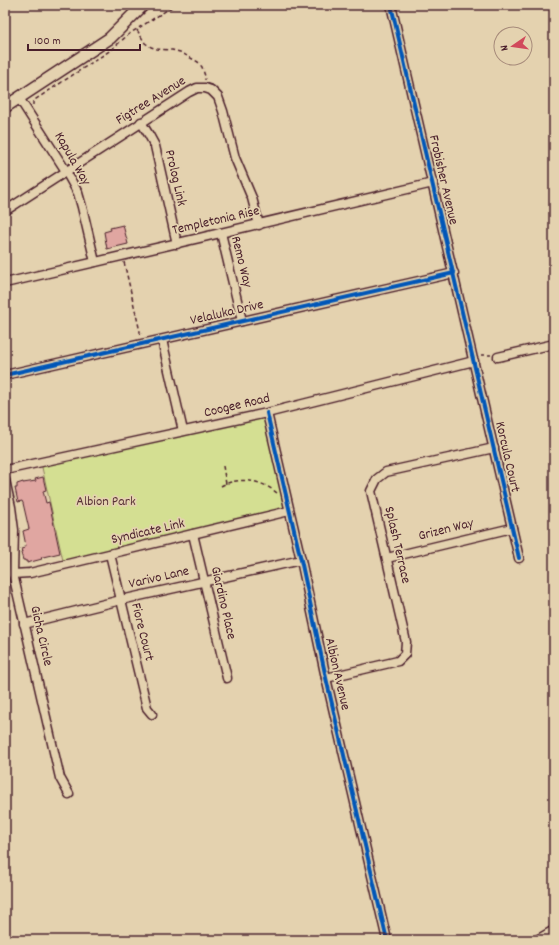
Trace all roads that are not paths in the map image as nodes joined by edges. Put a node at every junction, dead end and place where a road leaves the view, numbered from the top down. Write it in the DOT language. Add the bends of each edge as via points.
graph roads {
  1 [pos="135,5"];
  2 [pos="143,5"];
  3 [pos="391,5"];
  4 [pos="131,16"];
  5 [pos="19,98"];
  6 [pos="5,107"];
  7 [pos="141,122"];
  8 [pos="66,171"];
  9 [pos="433,183"];
  10 [pos="5,211"];
  11 [pos="259,225"];
  12 [pos="221,233"];
  13 [pos="177,244"];
  14 [pos="95,262"];
  15 [pos="454,273"];
  16 [pos="5,283"];
  17 [pos="242,321"];
  18 [pos="162,340"];
  19 [pos="554,344"];
  20 [pos="498,357"];
  21 [pos="473,359"];
  22 [pos="5,375"];
  23 [pos="267,413"];
  24 [pos="183,431"];
  25 [pos="494,448"];
  26 [pos="5,470"];
  27 [pos="5,480"];
  28 [pos="289,511"];
  29 [pos="512,528"];
  30 [pos="193,534"];
  31 [pos="110,554"];
  32 [pos="387,558"];
  33 [pos="519,558"];
  34 [pos="300,560"];
  35 [pos="13,574"];
  36 [pos="204,581"];
  37 [pos="121,600"];
  38 [pos="24,624"];
  39 [pos="227,678"];
  40 [pos="326,678"];
  41 [pos="152,714"];
  42 [pos="69,794"];
  43 [pos="554,930"];
  44 [pos="387,940"];
  45 [pos="537,940"];
  1 -- 4 [label="main road"];
  2 -- 4 [label="main road"];
  3 -- 9 [label="street, Frobisher Avenue"];
  4 -- 5 [label="main road" via="110,38"];
  5 -- 6 [label="main road"];
  5 -- 8 [label="street, Kapula Way"];
  7 -- 8 [label="street, Figtree Avenue"];
  7 -- 11 [label="street, Figtree Avenue" via="193,90 201,87 215,93 221,102 235,158 252,198"];
  7 -- 13 [label="street, Prolog Link" via="154,146"];
  8 -- 10 [label="street, Figtree Avenue"];
  8 -- 14 [label="street, Kapula Way" via="80,200"];
  9 -- 11 [label="street, Templetonia Rise"];
  9 -- 15 [label="street, Frobisher Avenue"];
  11 -- 12 [label="street, Templetonia Rise"];
  12 -- 13 [label="street, Templetonia Rise"];
  12 -- 17 [label="street, Remo Way"];
  13 -- 14 [label="street, Templetonia Rise"];
  14 -- 16 [label="street, Templetonia Rise"];
  15 -- 17 [label="street, Velaluka Drive"];
  15 -- 21 [label="street, Frobisher Avenue"];
  17 -- 18 [label="street, Velaluka Drive"];
  18 -- 22 [label="street, Velaluka Drive"];
  18 -- 24 [label="street"];
  19 -- 20 [label="street"];
  21 -- 23 [label="street, Coogee Road"];
  21 -- 25 [label="street, Korcula Court"];
  23 -- 24 [label="street, Coogee Road"];
  23 -- 28 [label="street, Albion Avenue"];
  24 -- 26 [label="street, Coogee Road"];
  25 -- 29 [label="street, Korcula Court"];
  25 -- 32 [label="street, Splash Terrace" via="386,472 377,478 371,491"];
  27 -- 35 [label="street, Gicha Circle" via="14,530"];
  28 -- 30 [label="street, Syndicate Link"];
  28 -- 34 [label="street, Albion Avenue"];
  29 -- 32 [label="street, Grizen Way"];
  29 -- 33 [label="street, Korcula Court"];
  30 -- 31 [label="street, Syndicate Link"];
  30 -- 36 [label="street, Giardino Place"];
  31 -- 35 [label="street, Syndicate Link" via="30,573"];
  31 -- 37 [label="street, Fiore Court"];
  32 -- 40 [label="street, Splash Terrace" via="406,642 405,654 398,661"];
  34 -- 36 [label="street, Varivo Lane"];
  34 -- 40 [label="street, Albion Avenue"];
  35 -- 38 [label="street, Gicha Circle"];
  36 -- 37 [label="street, Varivo Lane"];
  36 -- 39 [label="street, Giardino Place"];
  37 -- 38 [label="street, Varivo Lane"];
  37 -- 41 [label="street, Fiore Court" via="147,708"];
  38 -- 42 [label="street, Gicha Circle" via="60,778"];
  40 -- 44 [label="street, Albion Avenue"];
  43 -- 45 [label="street"];
}
